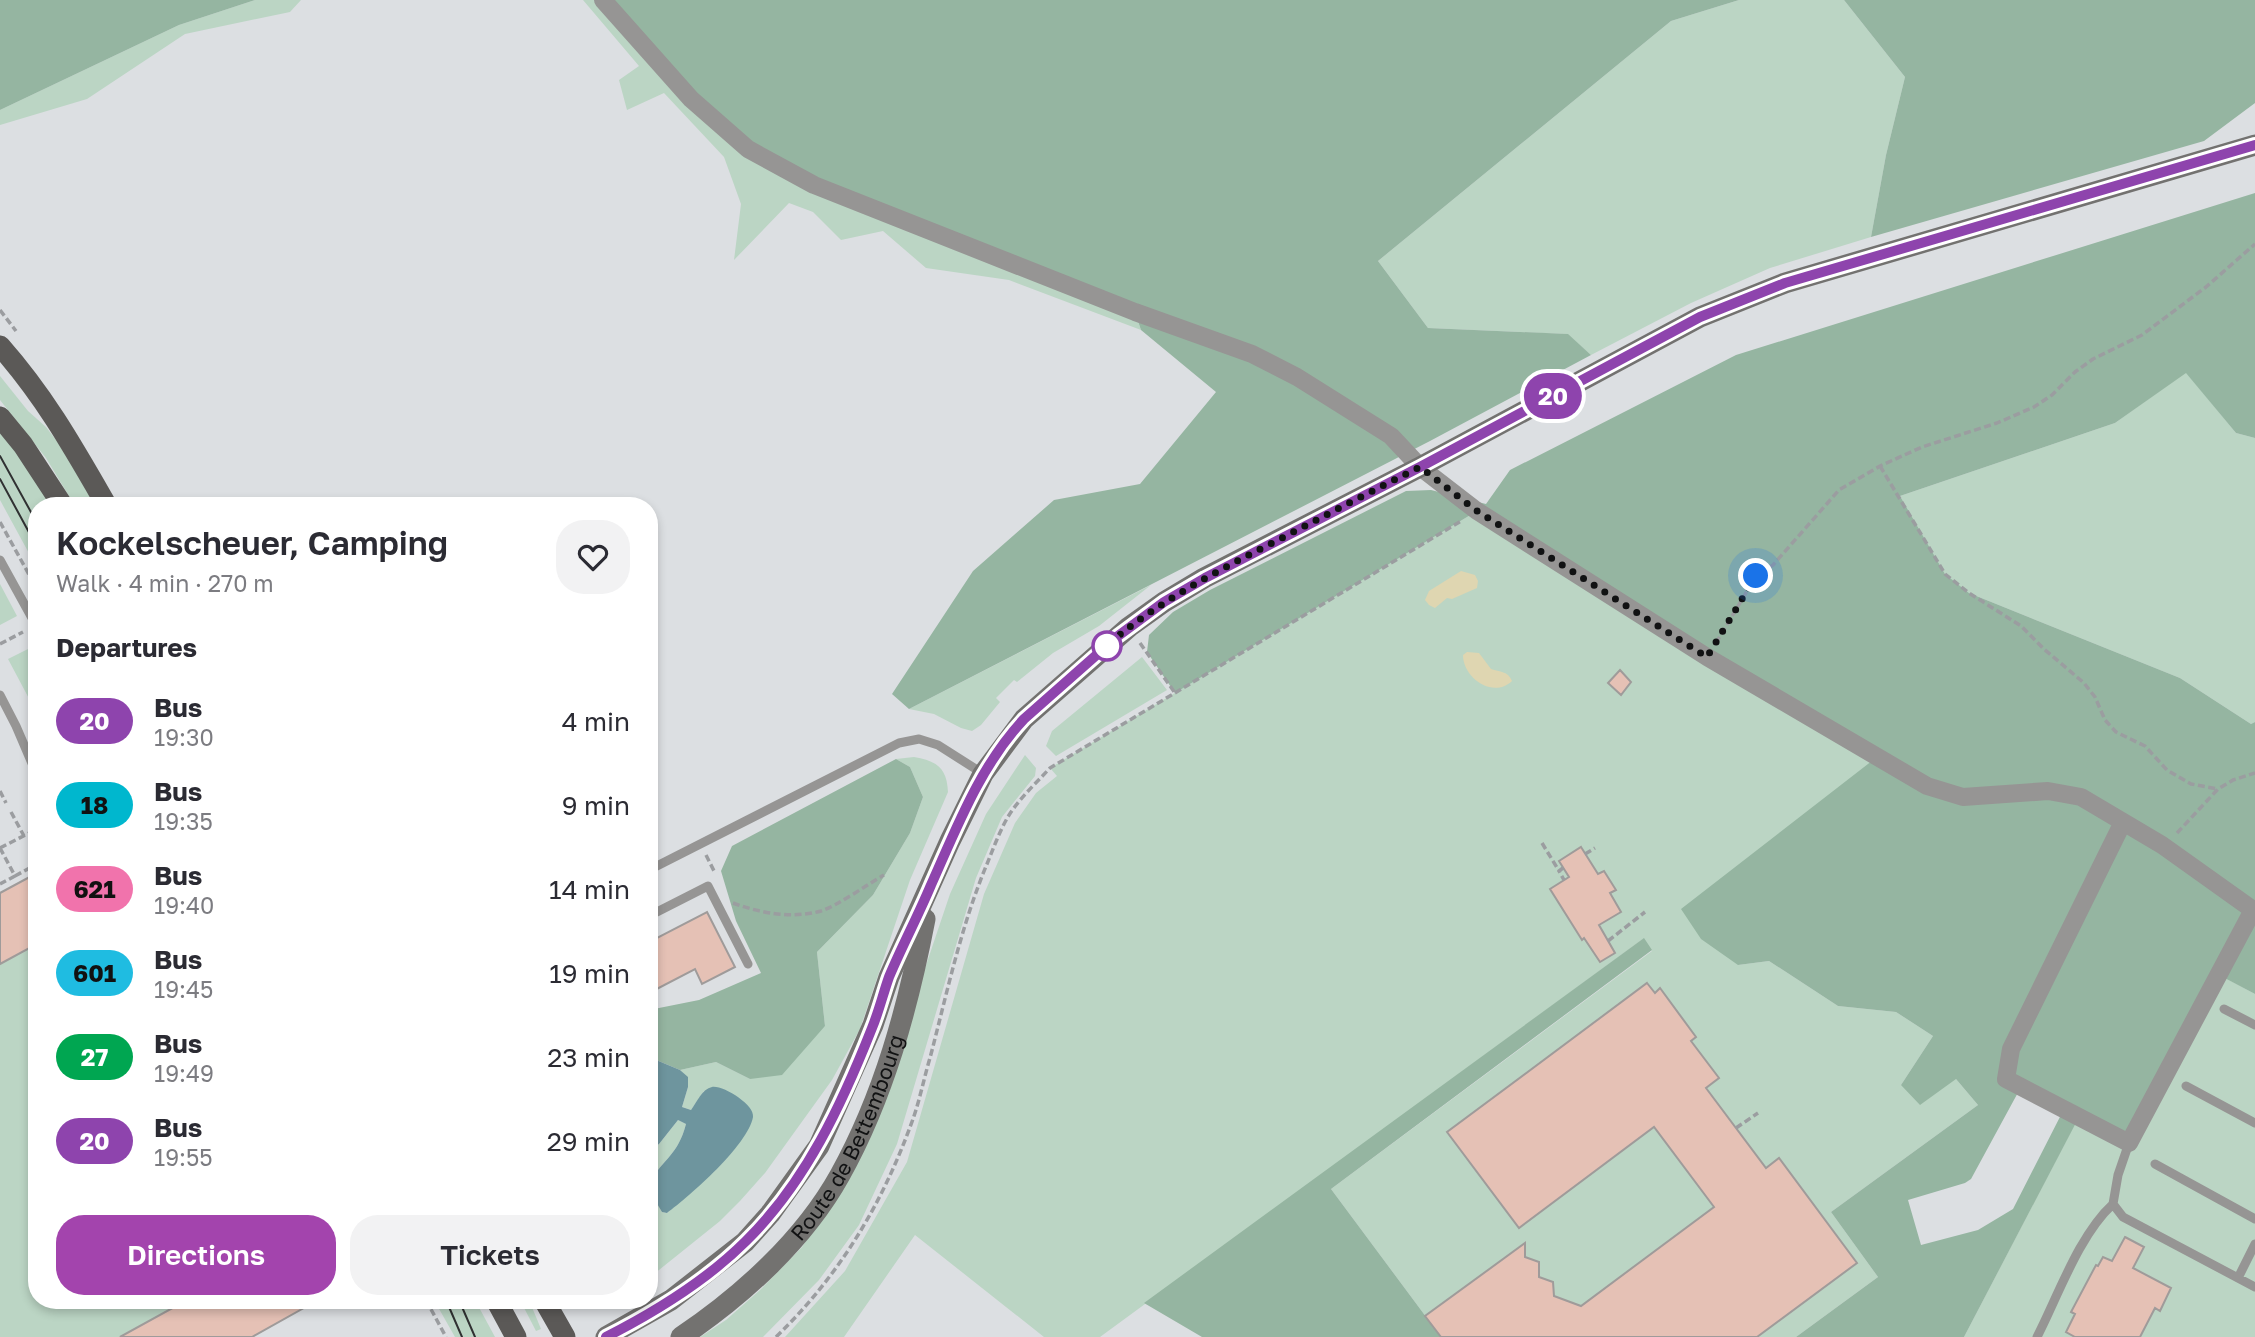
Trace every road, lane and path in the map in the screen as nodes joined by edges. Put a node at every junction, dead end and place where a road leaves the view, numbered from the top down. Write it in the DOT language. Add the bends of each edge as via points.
graph roads {
  1 [pos="603,0"];
  2 [pos="2255,145"];
  3 [pos="2255,244"];
  4 [pos="0,346"];
  5 [pos="0,417"];
  6 [pos="1880,466"];
  7 [pos="1420,467"];
  8 [pos="57,497"];
  9 [pos="102,497"];
  10 [pos="1477,511"];
  11 [pos="0,522"];
  12 [pos="0,560"];
  13 [pos="28,573"];
  14 [pos="28,611"];
  15 [pos="1129,627"];
  16 [pos="25,631"];
  17 [pos="0,645"];
  18 [pos="1707,657"];
  19 [pos="1175,693"];
  20 [pos="0,695"];
  21 [pos="28,754"];
  22 [pos="2255,773"];
  23 [pos="984,774"];
  24 [pos="2218,789"];
  25 [pos="0,791"];
  26 [pos="6,803"];
  27 [pos="10,812"];
  28 [pos="2123,821"];
  29 [pos="28,834"];
  30 [pos="24,836"];
  31 [pos="1542,843"];
  32 [pos="700,844"];
  33 [pos="2162,845"];
  34 [pos="0,848"];
  35 [pos="1595,848"];
  36 [pos="1585,854"];
  37 [pos="658,865"];
  38 [pos="28,869"];
  39 [pos="884,875"];
  40 [pos="15,876"];
  41 [pos="716,876"];
  42 [pos="1564,880"];
  43 [pos="0,884"];
  44 [pos="931,886"];
  45 [pos="727,898"];
  46 [pos="658,911"];
  47 [pos="2254,911"];
  48 [pos="1645,912"];
  49 [pos="1608,941"];
  50 [pos="748,964"];
  51 [pos="2224,1009"];
  52 [pos="2255,1025"];
  53 [pos="2186,1086"];
  54 [pos="1758,1113"];
  55 [pos="2255,1123"];
  56 [pos="1736,1128"];
  57 [pos="2129,1143"];
  58 [pos="2155,1164"];
  59 [pos="2113,1204"];
  60 [pos="2255,1219"];
  61 [pos="2255,1244"];
  62 [pos="2238,1278"];
  63 [pos="2255,1287"];
  64 [pos="658,1307"];
  65 [pos="431,1309"];
  66 [pos="501,1309"];
  67 [pos="549,1309"];
  68 [pos="655,1309"];
  69 [pos="446,1337"];
  70 [pos="516,1337"];
  71 [pos="565,1337"];
  72 [pos="606,1337"];
  73 [pos="681,1337"];
  74 [pos="776,1337"];
  75 [pos="2037,1337"];
  1 -- 7 [label="street" via="691,99 748,149 814,185 1252,354 1391,436"];
  2 -- 7 [label="main road, Route de Bettembourg" via="1785,283 1700,317"];
  3 -- 6 [label="path" via="2142,335 2094,359 2034,407"];
  4 -- 9 [label="main road" via="58,421"];
  5 -- 8 [label="main road"];
  6 -- 18 [label="path" via="1839,490 1773,565 1756,576"];
  6 -- 24 [label="path" via="1945,575 2021,626 2084,682 2116,732 2145,746 2168,770 2191,784"];
  7 -- 10 [label="street"];
  7 -- 15 [label="main road, Route de Bettembourg" via="1205,578"];
  10 -- 18 [label="street"];
  10 -- 19 [label="path"];
  11 -- 13 [label="path"];
  12 -- 14 [label="lane"];
  15 -- 19 [label="path"];
  15 -- 23 [label="main road, Route de Bettembourg" via="1024,719"];
  16 -- 17 [label="path"];
  18 -- 28 [label="street" via="1927,786 1963,797 2048,791 2081,797"];
  19 -- 74 [label="path" via="1051,768 1011,812 979,883 914,1117 889,1181 851,1249"];
  20 -- 21 [label="lane"];
  22 -- 24 [label="path"];
  23 -- 32 [label="lane" via="938,745 919,739 899,743"];
  23 -- 44 [label="main road, Route de Bettembourg"];
  24 -- 33 [label="path" via="2186,826"];
  25 -- 26 [label="path"];
  27 -- 30 [label="path"];
  28 -- 33 [label="street"];
  28 -- 57 [label="street" via="2011,1049 2006,1079"];
  29 -- 30 [label="path"];
  30 -- 34 [label="path"];
  31 -- 42 [label="path"];
  32 -- 37 [label="lane"];
  32 -- 41 [label="path"];
  33 -- 47 [label="street"];
  34 -- 40 [label="path"];
  35 -- 36 [label="path"];
  38 -- 40 [label="path"];
  39 -- 45 [label="path" via="822,911 786,915 749,909"];
  40 -- 43 [label="path"];
  44 -- 64 [label="main road, Route de Bettembourg" via="819,1146 745,1242"];
  44 -- 73 [label="main road, Route de Bettembourg" via="898,1033 864,1128 838,1178 779,1255 740,1294"];
  46 -- 50 [label="lane" via="708,886"];
  47 -- 57 [label="street"];
  48 -- 49 [label="path"];
  51 -- 52 [label="lane"];
  53 -- 55 [label="lane"];
  54 -- 56 [label="path"];
  57 -- 59 [label="lane"];
  58 -- 60 [label="lane"];
  59 -- 62 [label="lane" via="2123,1217"];
  59 -- 75 [label="lane" via="2082,1245"];
  61 -- 62 [label="lane"];
  62 -- 63 [label="lane"];
  65 -- 69 [label="path"];
  66 -- 70 [label="main road"];
  67 -- 71 [label="main road"];
  68 -- 72 [label="main road, Route de Bettembourg"];
}
